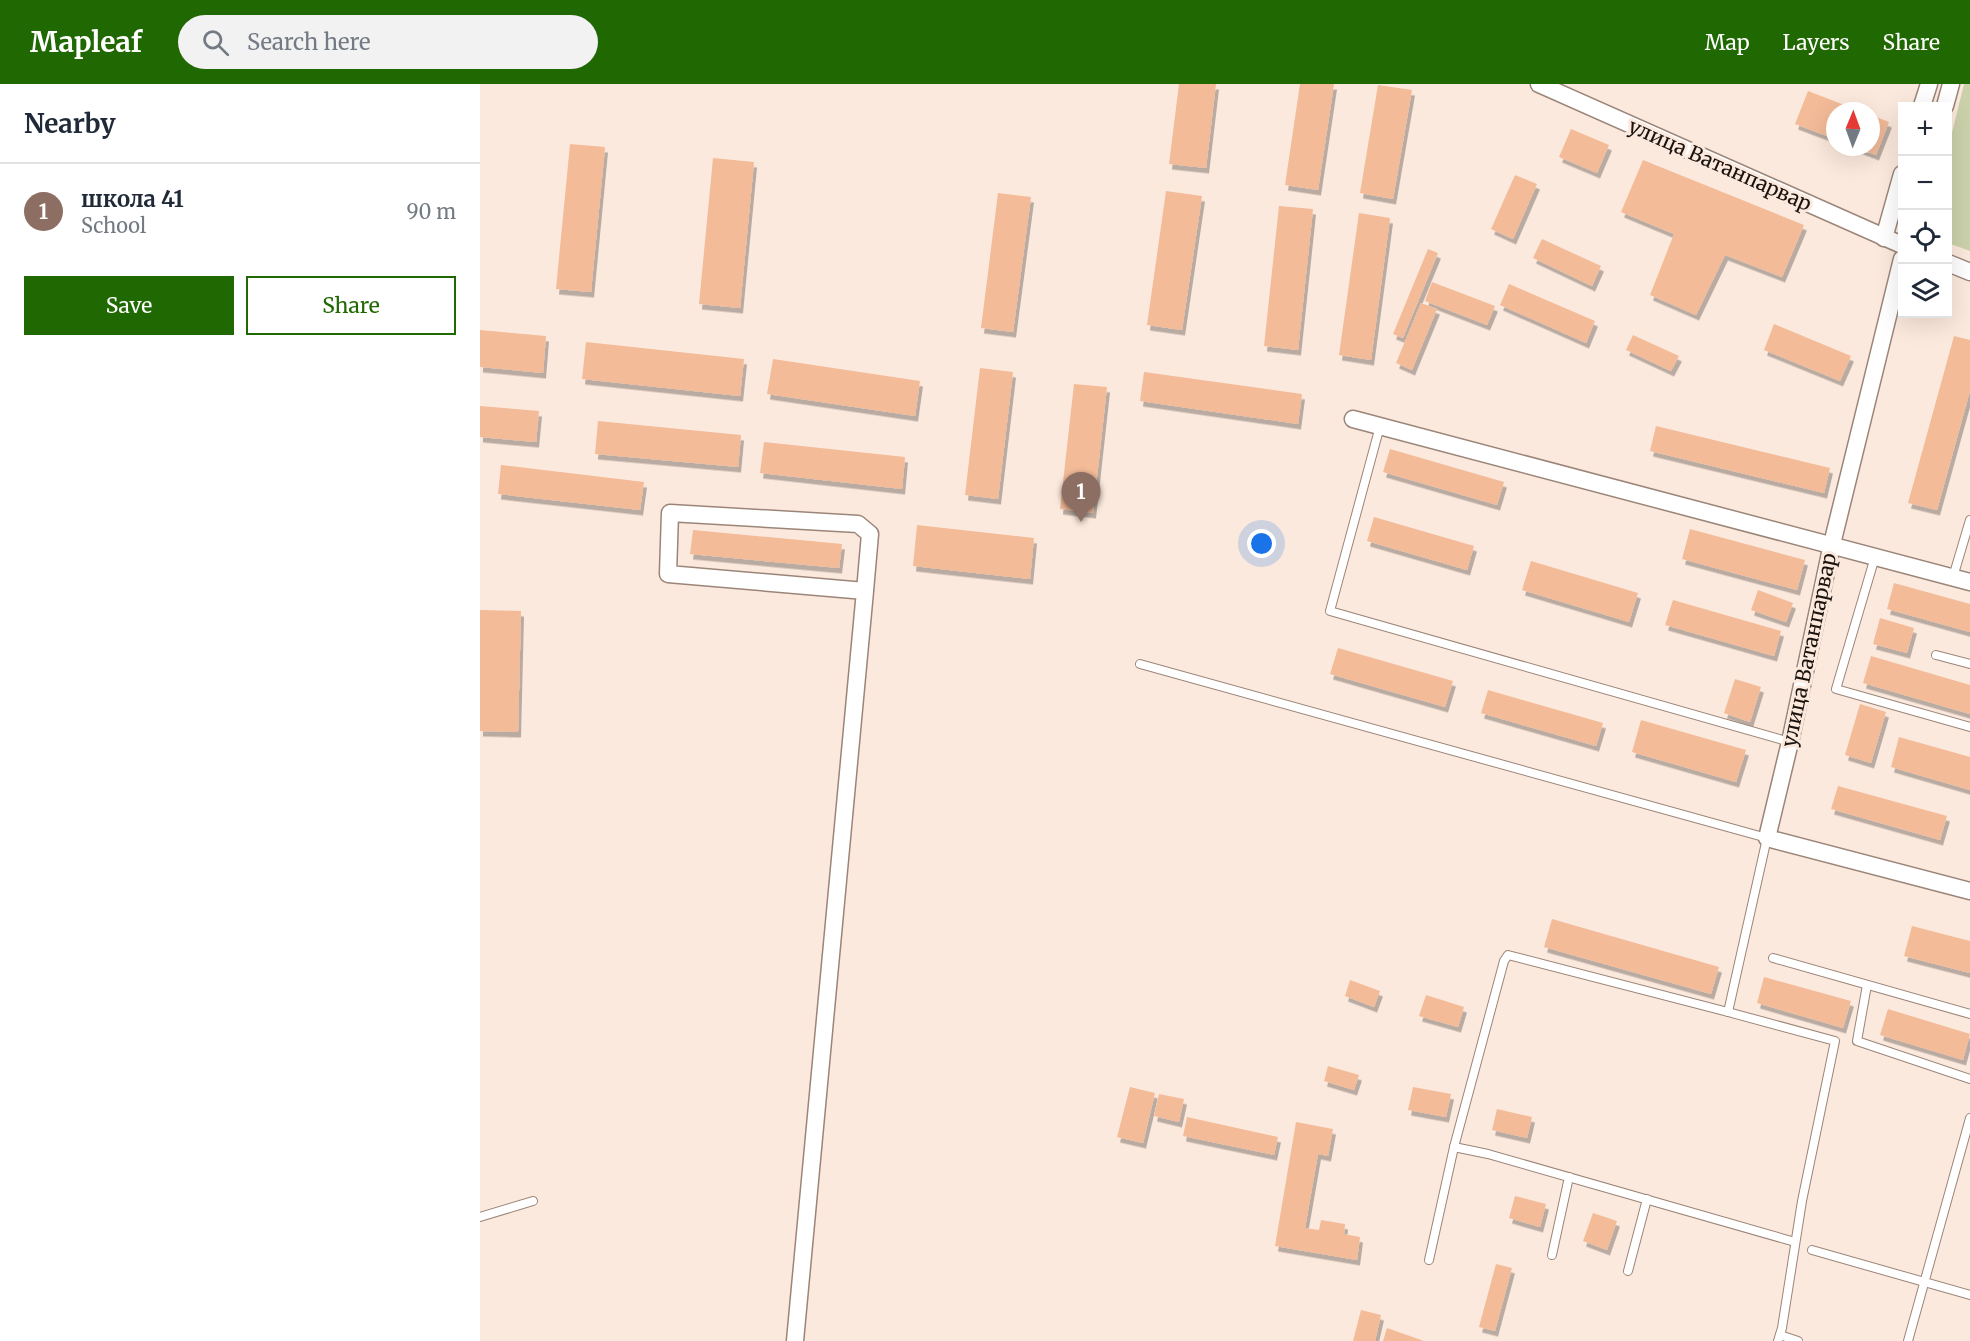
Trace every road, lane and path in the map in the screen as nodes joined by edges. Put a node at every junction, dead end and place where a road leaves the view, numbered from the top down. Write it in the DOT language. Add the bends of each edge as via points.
graph roads {
  1 [pos="1539,84"];
  2 [pos="1929,84"];
  3 [pos="1951,84"];
  4 [pos="1923,102"];
  5 [pos="1946,102"];
  6 [pos="1898,188"];
  7 [pos="1884,238"];
  8 [pos="1898,243"];
  9 [pos="1901,264"];
  10 [pos="1950,264"];
  11 [pos="1970,272"];
  12 [pos="1353,419"];
  13 [pos="1380,426"];
  14 [pos="1970,520"];
  15 [pos="1832,544"];
  16 [pos="1875,557"];
  17 [pos="1953,577"];
  18 [pos="1970,582"];
  19 [pos="865,591"];
  20 [pos="1936,655"];
  21 [pos="1140,664"];
  22 [pos="1970,664"];
  23 [pos="1970,727"];
  24 [pos="1790,742"];
  25 [pos="1767,838"];
  26 [pos="1970,891"];
  27 [pos="1773,958"];
  28 [pos="1867,985"];
  29 [pos="1728,1012"];
  30 [pos="1970,1014"];
  31 [pos="1970,1079"];
  32 [pos="1970,1118"];
  33 [pos="1454,1147"];
  34 [pos="1569,1177"];
  35 [pos="1647,1199"];
  36 [pos="533,1201"];
  37 [pos="480,1217"];
  38 [pos="1795,1242"];
  39 [pos="1812,1251"];
  40 [pos="1552,1255"];
  41 [pos="1429,1260"];
  42 [pos="1628,1271"];
  43 [pos="1924,1283"];
  44 [pos="1970,1295"];
  45 [pos="1779,1338"];
  46 [pos="795,1341"];
  47 [pos="1798,1341"];
  48 [pos="1908,1341"];
  1 -- 7 [label="street, улица Ватанпарвар"];
  2 -- 4 [label="street"];
  3 -- 5 [label="street"];
  6 -- 7 [label="street"];
  7 -- 8 [label="street, улица Ватанпарвар"];
  9 -- 15 [label="street, улица Ватанпарвар"];
  10 -- 11 [label="street"];
  12 -- 13 [label="street"];
  13 -- 15 [label="street"];
  13 -- 24 [label="lane" via="1330,611"];
  14 -- 17 [label="lane"];
  15 -- 16 [label="street"];
  15 -- 24 [label="street, улица Ватанпарвар"];
  16 -- 17 [label="street"];
  16 -- 23 [label="lane" via="1836,689"];
  17 -- 18 [label="street"];
  19 -- 19 [label="street" via="870,534 858,524 670,513 668,574"];
  19 -- 46 [label="street"];
  20 -- 22 [label="lane"];
  21 -- 25 [label="lane"];
  24 -- 25 [label="street, улица Ватанпарвар"];
  25 -- 26 [label="street"];
  25 -- 29 [label="lane"];
  27 -- 28 [label="lane"];
  28 -- 30 [label="lane"];
  28 -- 31 [label="lane" via="1857,1041"];
  29 -- 33 [label="lane" via="1508,955"];
  29 -- 38 [label="lane" via="1835,1041"];
  32 -- 43 [label="lane"];
  33 -- 34 [label="lane"];
  33 -- 41 [label="lane"];
  34 -- 35 [label="lane"];
  34 -- 40 [label="lane"];
  35 -- 38 [label="lane"];
  35 -- 42 [label="lane"];
  36 -- 37 [label="lane"];
  38 -- 45 [label="lane"];
  39 -- 43 [label="lane"];
  43 -- 44 [label="lane"];
  43 -- 48 [label="lane"];
  45 -- 47 [label="lane"];
}
